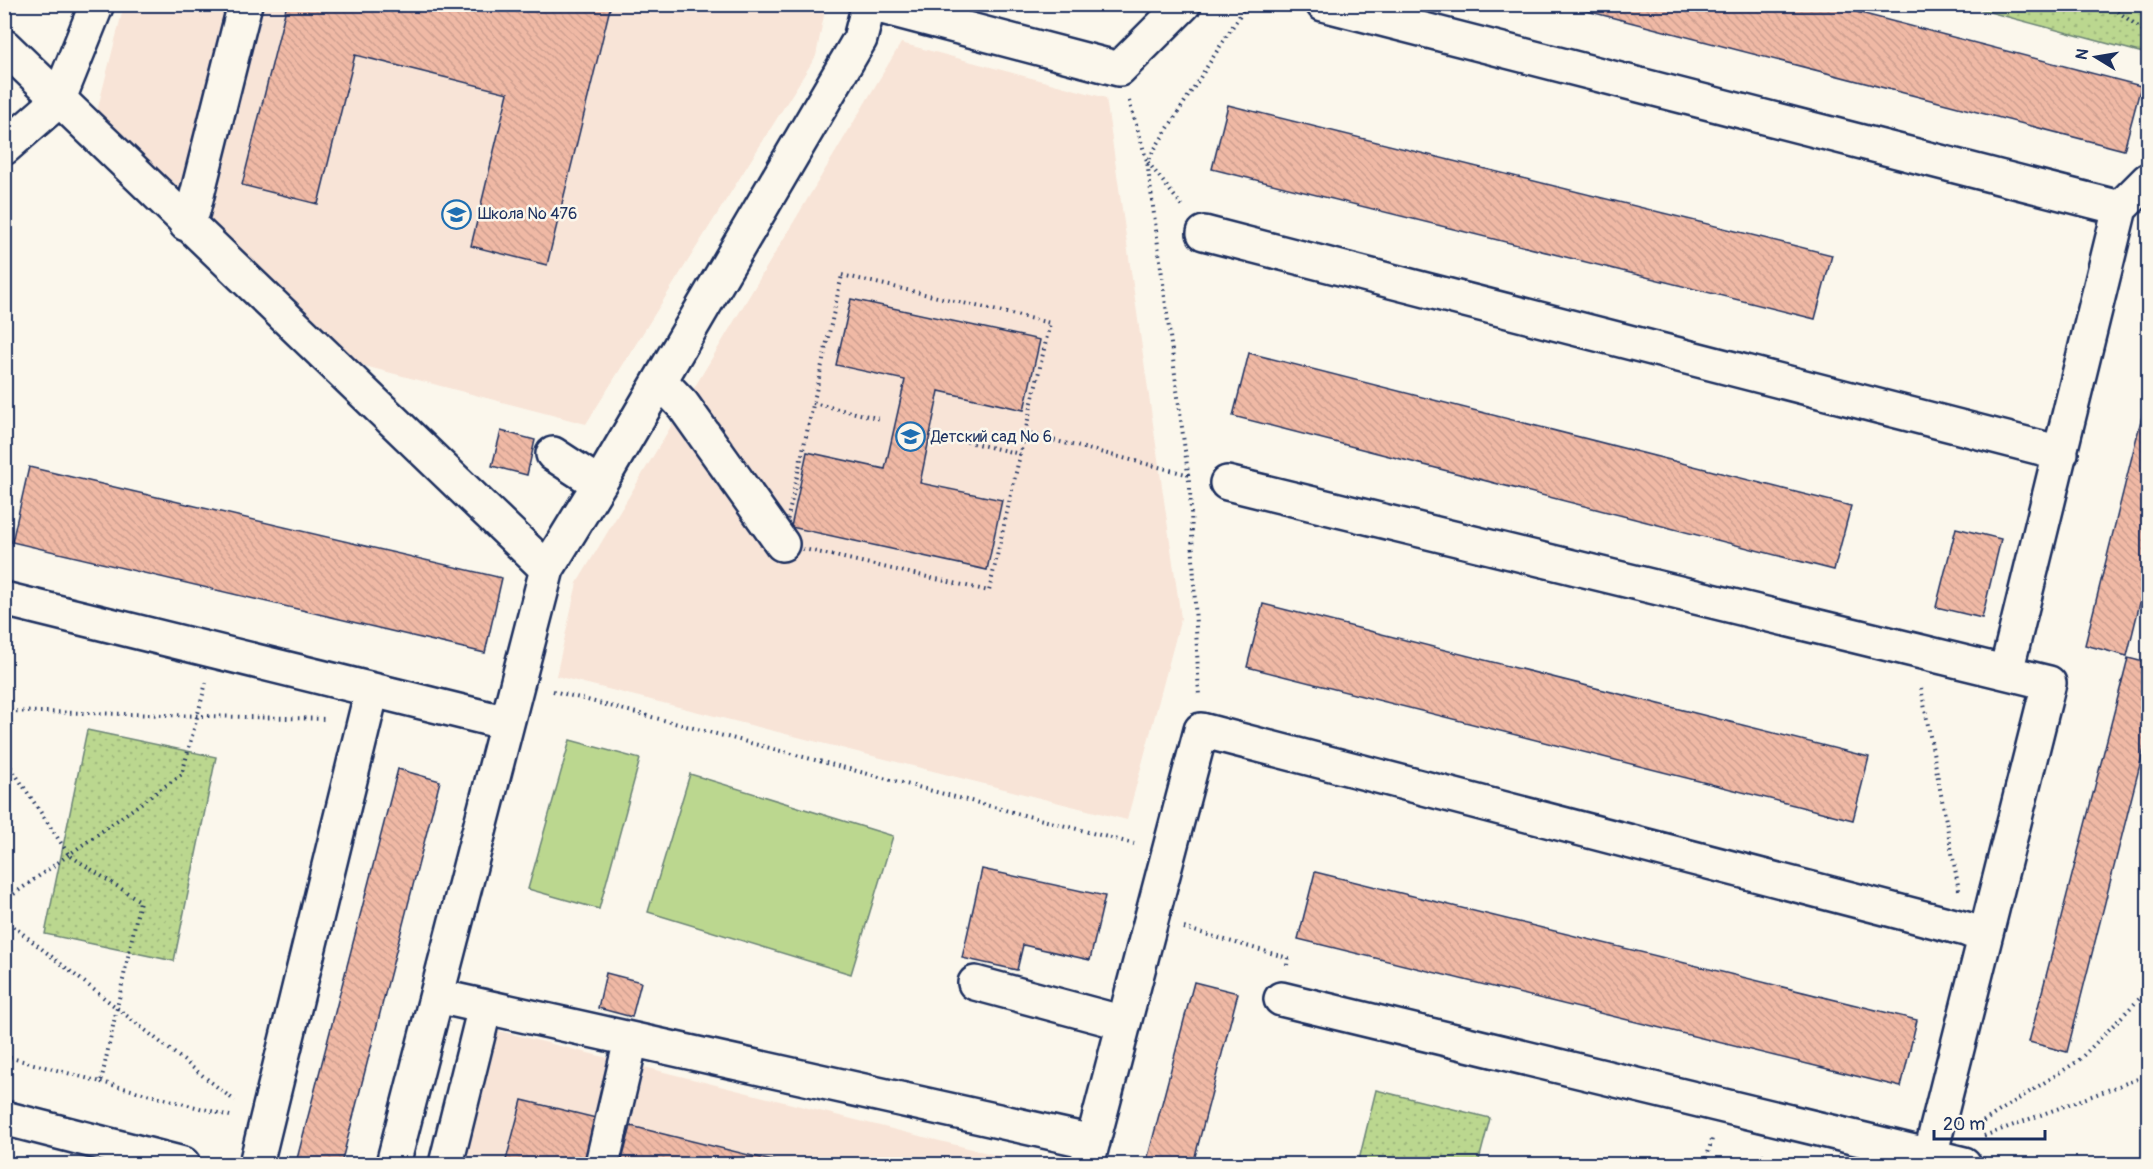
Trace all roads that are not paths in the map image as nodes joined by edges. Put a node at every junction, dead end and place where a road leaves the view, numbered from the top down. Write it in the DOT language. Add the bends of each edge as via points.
graph roads {
  1 [pos="97,4"];
  2 [pos="245,4"];
  3 [pos="870,4"];
  4 [pos="1184,4"];
  5 [pos="1323,4"];
  6 [pos="4,46"];
  7 [pos="58,101"];
  8 [pos="4,148"];
  9 [pos="2148,180"];
  10 [pos="2120,208"];
  11 [pos="186,224"];
  12 [pos="1204,233"];
  13 [pos="660,381"];
  14 [pos="2061,453"];
  15 [pos="553,454"];
  16 [pos="1227,483"];
  17 [pos="599,484"];
  18 [pos="782,544"];
  19 [pos="547,569"];
  20 [pos="4,598"];
  21 [pos="2006,672"];
  22 [pos="368,705"];
  23 [pos="507,723"];
  24 [pos="1976,933"];
  25 [pos="975,983"];
  26 [pos="437,996"];
  27 [pos="1281,999"];
  28 [pos="485,1007"];
  29 [pos="1124,1023"];
  30 [pos="632,1040"];
  31 [pos="4,1118"];
  32 [pos="1090,1154"];
  33 [pos="1929,1160"];
  34 [pos="183,1164"];
  35 [pos="256,1164"];
  36 [pos="393,1164"];
  37 [pos="446,1164"];
  38 [pos="602,1164"];
  39 [pos="1964,1164"];
  1 -- 7 [label="lane"];
  2 -- 11 [label="lane" via="193,211"];
  3 -- 4 [label="lane" via="1119,69"];
  3 -- 13 [label="lane" via="860,39"];
  5 -- 10 [label="lane"];
  6 -- 7 [label="lane"];
  7 -- 8 [label="lane"];
  7 -- 11 [label="lane"];
  9 -- 10 [label="lane"];
  10 -- 14 [label="lane"];
  11 -- 19 [label="lane"];
  12 -- 14 [label="lane"];
  13 -- 17 [label="lane"];
  13 -- 18 [label="lane" via="682,405"];
  14 -- 21 [label="lane"];
  15 -- 17 [label="lane"];
  16 -- 21 [label="lane"];
  17 -- 19 [label="lane"];
  19 -- 23 [label="lane"];
  20 -- 22 [label="lane" via="215,651"];
  21 -- 24 [label="lane" via="2049,683"];
  22 -- 23 [label="lane"];
  22 -- 35 [label="lane"];
  23 -- 26 [label="lane"];
  24 -- 29 [label="lane" via="1201,730"];
  24 -- 33 [label="lane"];
  25 -- 29 [label="lane"];
  26 -- 28 [label="lane"];
  26 -- 36 [label="lane"];
  27 -- 33 [label="lane"];
  28 -- 30 [label="lane"];
  28 -- 37 [label="lane"];
  29 -- 32 [label="lane"];
  30 -- 32 [label="lane"];
  30 -- 38 [label="lane"];
  31 -- 34 [label="lane"];
  33 -- 39 [label="lane"];
}
